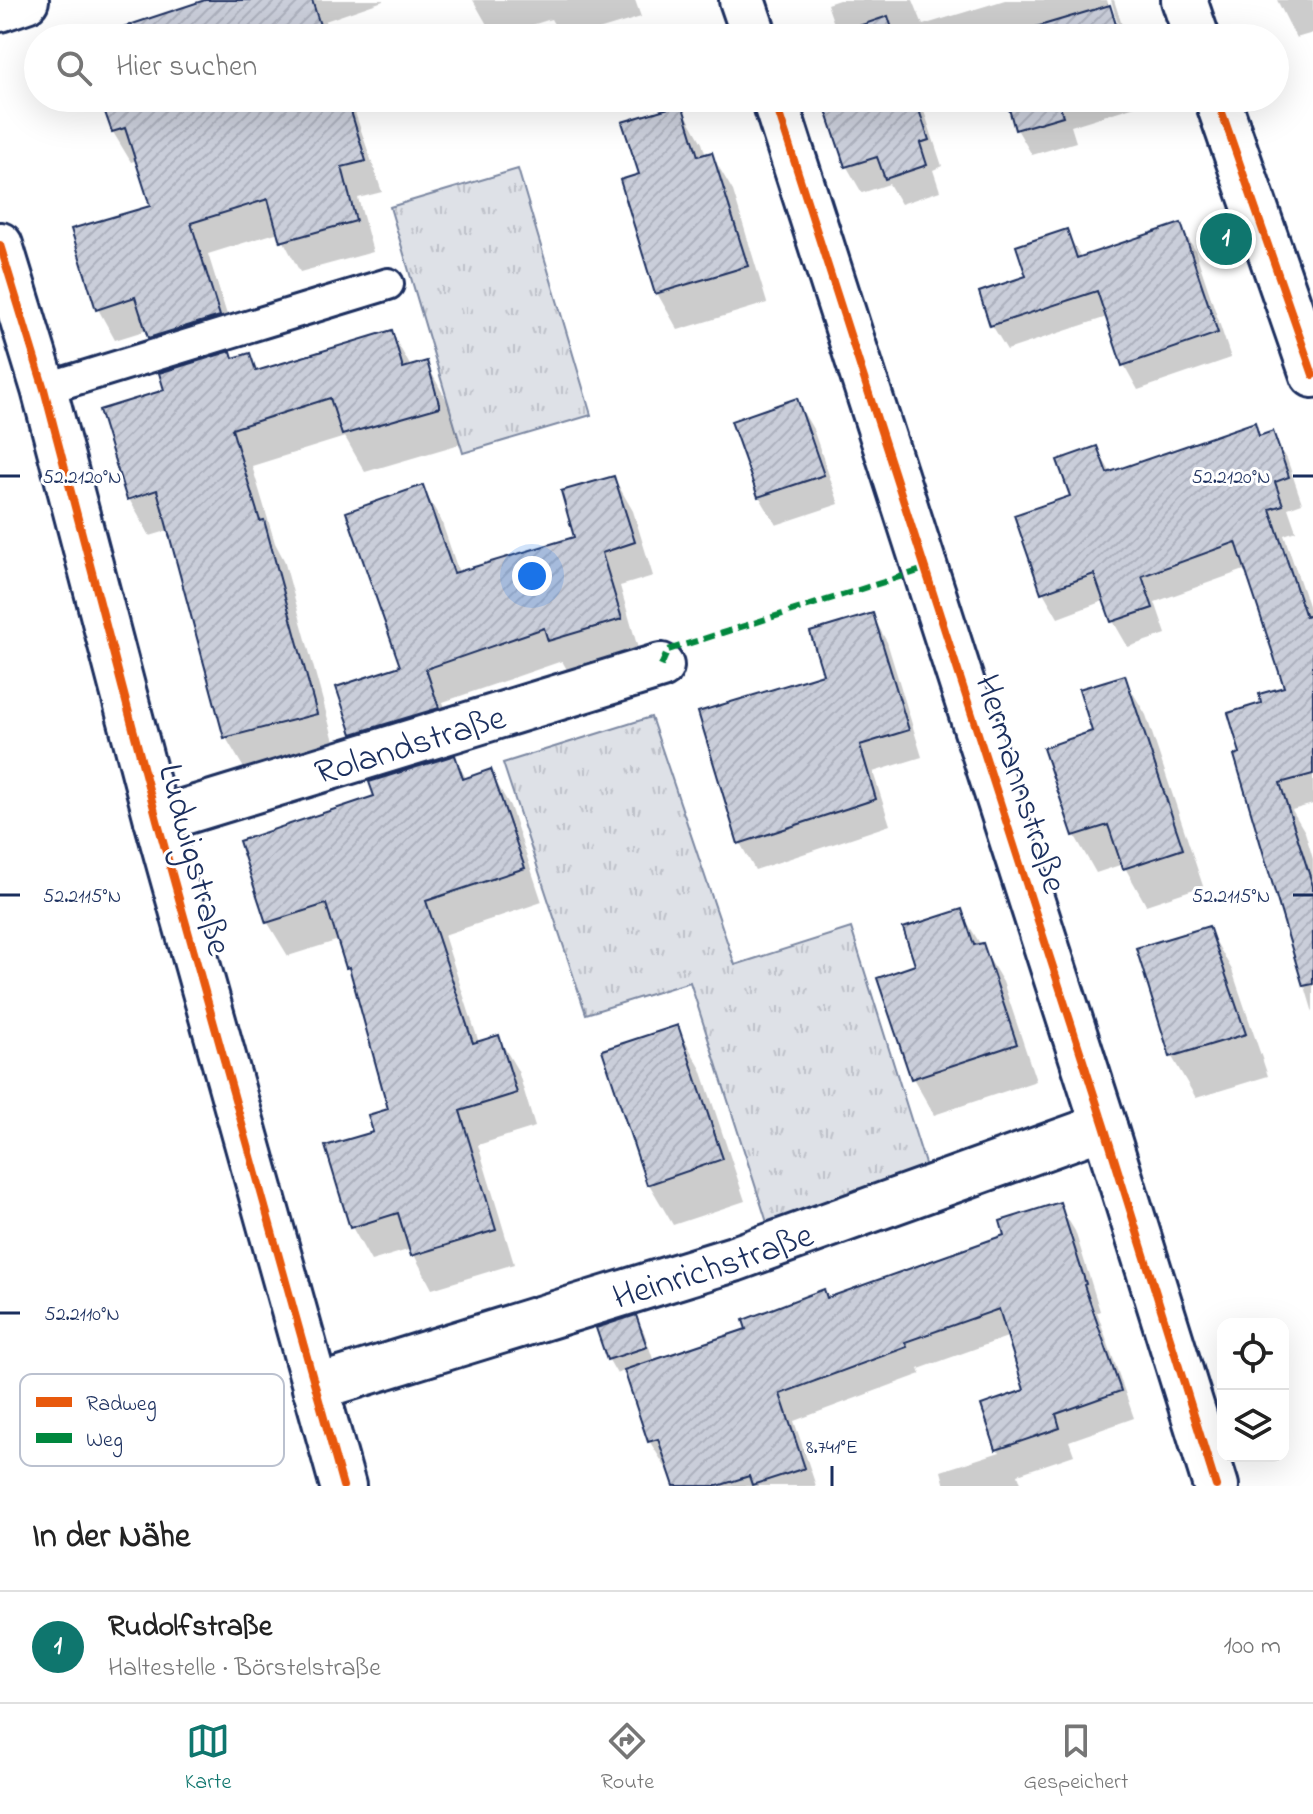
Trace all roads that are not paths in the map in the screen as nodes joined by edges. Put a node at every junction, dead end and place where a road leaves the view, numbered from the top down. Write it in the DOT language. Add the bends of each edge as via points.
graph roads {
  1 [pos="26,0"];
  2 [pos="742,0"];
  3 [pos="1184,0"];
  4 [pos="0,9"];
  5 [pos="750,24"];
  6 [pos="1192,24"];
  7 [pos="778,112"];
  8 [pos="1222,112"];
  9 [pos="0,245"];
  10 [pos="388,284"];
  11 [pos="1313,375"];
  12 [pos="44,389"];
  13 [pos="661,666"];
  14 [pos="157,820"];
  15 [pos="1104,1126"];
  16 [pos="315,1388"];
  17 [pos="343,1486"];
  18 [pos="1216,1486"];
  1 -- 4 [label="street"];
  2 -- 5 [label="street"];
  3 -- 6 [label="street"];
  7 -- 15 [label="street, Hermannstraße"];
  8 -- 11 [label="street"];
  9 -- 12 [label="street, Ludwigstraße"];
  10 -- 12 [label="lane"];
  12 -- 14 [label="street, Ludwigstraße"];
  13 -- 14 [label="street, Rolandstraße"];
  14 -- 16 [label="street, Ludwigstraße"];
  15 -- 16 [label="street, Heinrichstraße" via="734,1259"];
  15 -- 18 [label="street, Hermannstraße"];
  16 -- 17 [label="street, Ludwigstraße"];
}
